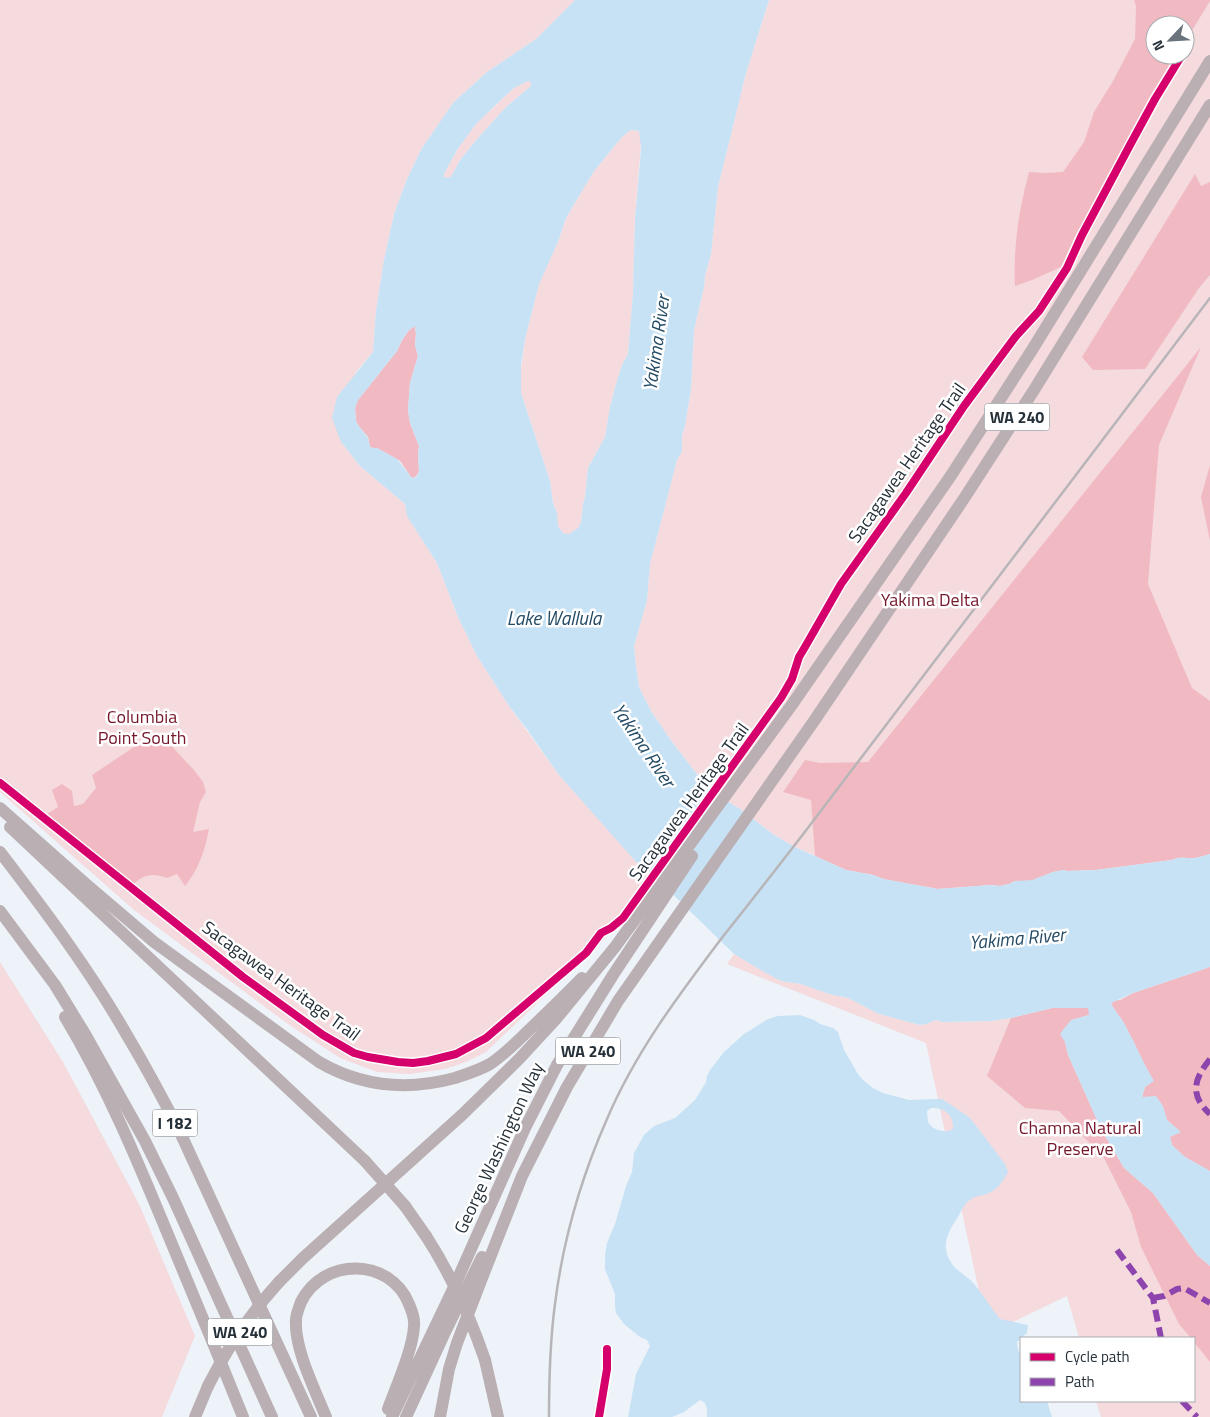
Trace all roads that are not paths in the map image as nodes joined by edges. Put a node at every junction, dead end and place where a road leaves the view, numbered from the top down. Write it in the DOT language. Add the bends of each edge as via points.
graph roads {
  1 [pos="1210,61"];
  2 [pos="1210,105"];
  3 [pos="0,808"];
  4 [pos="0,818"];
  5 [pos="0,852"];
  6 [pos="0,911"];
  7 [pos="644,917"];
  8 [pos="10,925"];
  9 [pos="628,929"];
  10 [pos="522,1176"];
  11 [pos="607,1349"];
  12 [pos="195,1417"];
  13 [pos="243,1417"];
  14 [pos="272,1417"];
  15 [pos="311,1417"];
  16 [pos="326,1417"];
  17 [pos="385,1417"];
  18 [pos="392,1417"];
  19 [pos="406,1417"];
  20 [pos="440,1417"];
  21 [pos="498,1417"];
  22 [pos="599,1417"];
  1 -- 7 [label="highway, George Washington Way / WA 240" via="992,414"];
  2 -- 10 [label="highway, WA 240" via="965,497 814,721 618,1001 566,1087"];
  3 -- 9 [label="highway" via="154,942 319,1062 344,1075 370,1082 397,1086 427,1085 465,1075 490,1064 511,1048"];
  4 -- 21 [label="highway, bridge" via="365,1161 405,1206 444,1265 464,1304 485,1360"];
  5 -- 15 [label="highway, I 182" via="97,986 158,1090"];
  6 -- 8 [label="highway, I 182"];
  7 -- 9 [label="highway, WA 240"];
  7 -- 18 [label="highway, George Washington Way" via="557,1066 525,1128"];
  8 -- 13 [label="highway" via="71,1027 108,1097"];
  8 -- 14 [label="highway, I 182" via="86,1034 145,1140"];
  9 -- 12 [label="highway, WA 240, bridge" via="570,1003 520,1058 279,1282 236,1337 208,1386"];
  10 -- 19 [label="highway, George Washington Way"];
  10 -- 20 [label="highway, WA 240" via="457,1343"];
  11 -- 22 [label="street"];
  16 -- 17 [label="highway" via="299,1348 296,1318 310,1288 326,1275 350,1268 372,1271 392,1282 412,1312 412,1340"];
}
